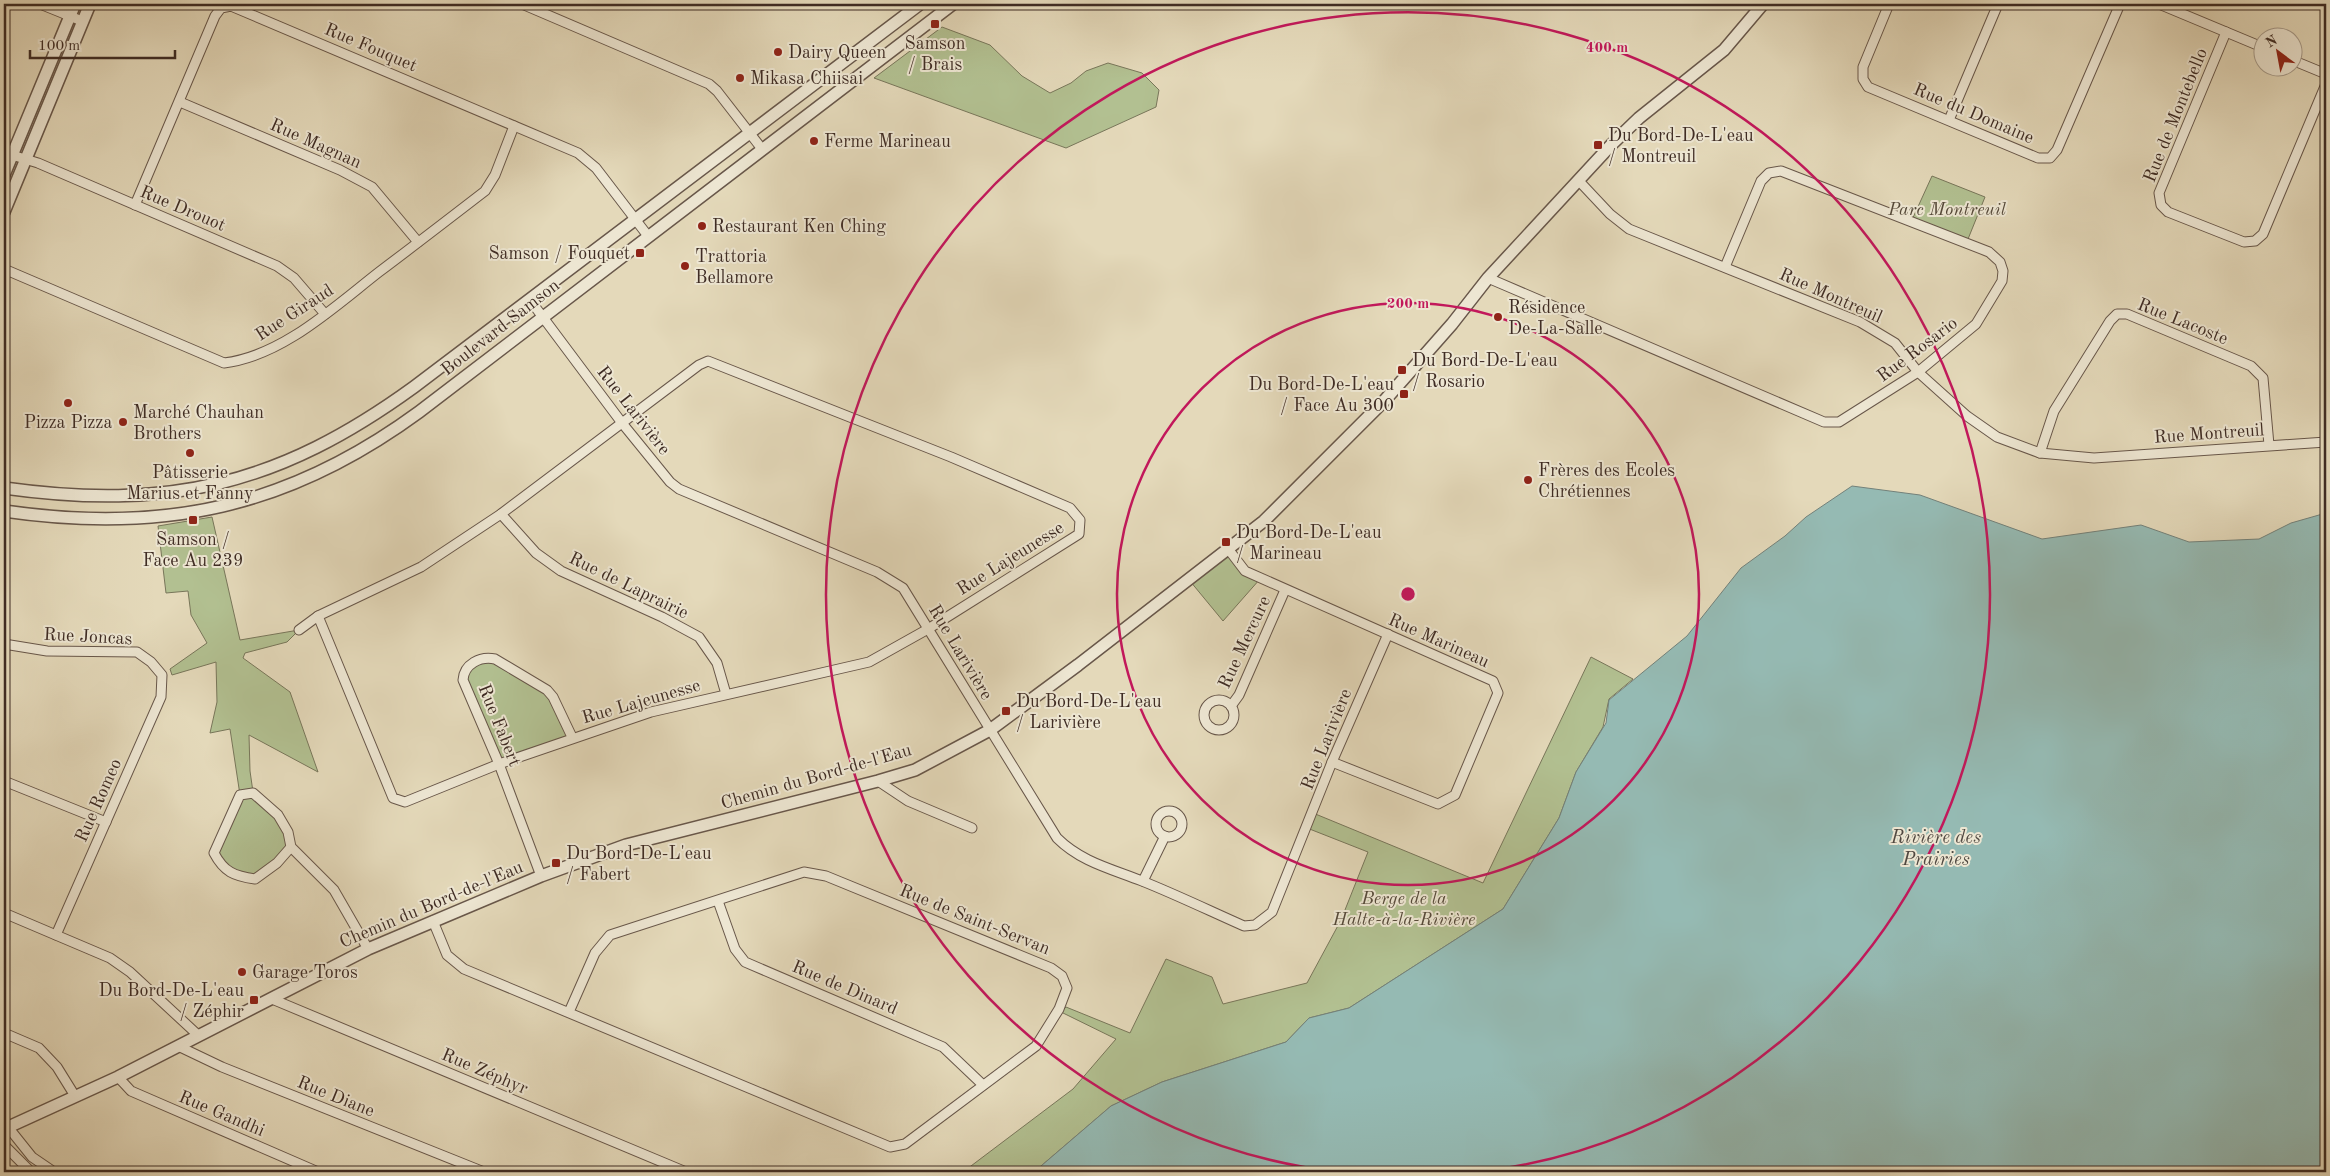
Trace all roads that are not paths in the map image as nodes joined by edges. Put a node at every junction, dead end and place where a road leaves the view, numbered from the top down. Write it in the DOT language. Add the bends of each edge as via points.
graph roads {
  1 [pos="40,4"];
  2 [pos="75,4"];
  3 [pos="90,4"];
  4 [pos="522,4"];
  5 [pos="920,4"];
  6 [pos="953,4"];
  7 [pos="1763,4"];
  8 [pos="1889,4"];
  9 [pos="1998,4"];
  10 [pos="2120,4"];
  11 [pos="2159,4"];
  12 [pos="70,16"];
  13 [pos="82,21"];
  14 [pos="2226,32"];
  15 [pos="2252,43"];
  16 [pos="2302,64"];
  17 [pos="2326,74"];
  18 [pos="2326,84"];
  19 [pos="180,102"];
  20 [pos="1949,120"];
  21 [pos="514,126"];
  22 [pos="750,133"];
  23 [pos="762,149"];
  24 [pos="12,155"];
  25 [pos="24,159"];
  26 [pos="4,175"];
  27 [pos="1579,181"];
  28 [pos="135,205"];
  29 [pos="4,212"];
  30 [pos="636,219"];
  31 [pos="648,236"];
  32 [pos="418,242"];
  33 [pos="1725,267"];
  34 [pos="4,269"];
  35 [pos="1488,278"];
  36 [pos="530,300"];
  37 [pos="325,314"];
  38 [pos="542,316"];
  39 [pos="1918,372"];
  40 [pos="622,422"];
  41 [pos="2326,442"];
  42 [pos="2269,445"];
  43 [pos="2040,454"];
  44 [pos="4,488"];
  45 [pos="4,512"];
  46 [pos="502,514"];
  47 [pos="1229,550"];
  48 [pos="1285,590"];
  49 [pos="318,616"];
  50 [pos="928,629"];
  51 [pos="299,630"];
  52 [pos="1388,634"];
  53 [pos="4,644"];
  54 [pos="162,675"];
  55 [pos="726,694"];
  56 [pos="1231,706"];
  57 [pos="990,730"];
  58 [pos="572,738"];
  59 [pos="1332,762"];
  60 [pos="499,764"];
  61 [pos="4,781"];
  62 [pos="878,781"];
  63 [pos="106,822"];
  64 [pos="972,828"];
  65 [pos="1164,836"];
  66 [pos="291,847"];
  67 [pos="541,876"];
  68 [pos="1143,881"];
  69 [pos="718,901"];
  70 [pos="4,914"];
  71 [pos="433,921"];
  72 [pos="56,936"];
  73 [pos="368,949"];
  74 [pos="272,999"];
  75 [pos="569,1012"];
  76 [pos="4,1033"];
  77 [pos="199,1036"];
  78 [pos="178,1046"];
  79 [pos="118,1077"];
  80 [pos="982,1085"];
  81 [pos="75,1096"];
  82 [pos="6,1128"];
  83 [pos="4,1145"];
  84 [pos="31,1172"];
  85 [pos="54,1172"];
  86 [pos="318,1172"];
  87 [pos="484,1172"];
  88 [pos="686,1172"];
  1 -- 12 [label="street"];
  2 -- 12 [label="street"];
  3 -- 13 [label="street"];
  4 -- 22 [label="street" via="707,83 717,90"];
  5 -- 22 [label="street, Boulevard Samson"];
  6 -- 23 [label="street, Boulevard Samson"];
  7 -- 27 [label="street, Chemin du Bord-de-l'Eau" via="1724,50 1639,118"];
  8 -- 20 [label="street, Rue du Domaine" via="1863,67 1863,79 1868,87"];
  9 -- 20 [label="street"];
  10 -- 20 [label="street, Rue du Domaine" via="2057,150 2050,158 2038,158"];
  11 -- 14 [label="street"];
  12 -- 13 [label="street"];
  12 -- 24 [label="street"];
  13 -- 25 [label="street"];
  14 -- 15 [label="street"];
  14 -- 18 [label="street, Rue de Montebello" via="2159,193 2161,205 2168,212 2244,242 2255,241 2263,234"];
  16 -- 17 [label="street"];
  19 -- 21 [label="street, Rue Fouquet" via="217,12 231,6"];
  19 -- 28 [label="street, Rue Fouquet"];
  19 -- 32 [label="street, Rue Magnan" via="372,186"];
  21 -- 30 [label="street, Rue Fouquet" via="586,157"];
  21 -- 32 [label="street, Rue Giraud" via="495,175 485,191"];
  22 -- 23 [label="street"];
  22 -- 30 [label="street, Boulevard Samson"];
  23 -- 31 [label="street, Boulevard Samson"];
  24 -- 25 [label="street, Rue Drouot"];
  24 -- 26 [label="street"];
  25 -- 28 [label="street, Rue Drouot"];
  25 -- 29 [label="street"];
  27 -- 33 [label="street, Rue Montreuil" via="1610,214 1629,228"];
  27 -- 35 [label="street, Chemin du Bord-de-l'Eau"];
  28 -- 37 [label="street, Rue Drouot" via="277,266 294,278"];
  30 -- 31 [label="street, Rue Fouquet"];
  30 -- 36 [label="street, Boulevard Samson"];
  31 -- 38 [label="street, Boulevard Samson"];
  32 -- 37 [label="street, Rue Giraud"];
  33 -- 39 [label="street, Rue Montreuil" via="1860,322 1895,343"];
  33 -- 39 [label="street, Rue Rosario" via="1761,181 1769,173 1781,171 1989,252 2000,262 2002,281 1976,324"];
  34 -- 37 [label="street, Rue Giraud" via="224,363 241,361 273,348"];
  35 -- 39 [label="street, Rue Rosario" via="1824,422 1839,422"];
  35 -- 47 [label="street, Chemin du Bord-de-l'Eau" via="1385,400 1264,521"];
  36 -- 38 [label="street, Rue Larivière"];
  36 -- 44 [label="street, Boulevard Samson" via="374,415 324,445 276,466 202,487 137,496 70,496"];
  38 -- 40 [label="street, Rue Larivière"];
  38 -- 45 [label="street, Boulevard Samson" via="382,438 331,467 284,487 208,509 139,519 86,520"];
  39 -- 43 [label="street, Rue Montreuil" via="1967,416 1997,437"];
  40 -- 46 [label="street, Rue Lajeunesse"];
  40 -- 50 [label="street, Rue Larivière" via="662,474 679,489 877,572 903,588"];
  40 -- 50 [label="street, Rue Lajeunesse" via="699,365 717,362 1070,508 1080,520 1079,534"];
  41 -- 42 [label="street, Rue Montreuil"];
  42 -- 43 [label="street, Rue Montreuil" via="2094,458"];
  42 -- 43 [label="street, Rue Lacoste" via="2263,378 2258,371 2127,314 2117,314 2054,411"];
  46 -- 49 [label="street, Rue Lajeunesse" via="422,568"];
  46 -- 55 [label="street, Rue de Laprairie" via="536,553 561,571 699,637 717,664"];
  47 -- 48 [label="street, Rue Marineau" via="1245,571"];
  47 -- 57 [label="street, Chemin du Bord-de-l'Eau"];
  48 -- 52 [label="street, Rue Marineau"];
  48 -- 56 [label="street, Rue Mercure" via="1239,695"];
  49 -- 51 [label="street, Rue Lajeunesse"];
  49 -- 60 [label="street, Rue Lajeunesse" via="393,798 405,802"];
  50 -- 55 [label="street, Rue Lajeunesse" via="868,662"];
  50 -- 57 [label="street, Rue Larivière"];
  52 -- 59 [label="street, Rue Larivière"];
  52 -- 59 [label="street, Rue Marineau" via="1493,681 1498,693 1454,795 1438,804"];
  53 -- 54 [label="street, Rue Joncas" via="47,651 137,652"];
  54 -- 63 [label="street, Rue Romeo" via="161,697"];
  55 -- 58 [label="street, Rue Lajeunesse" via="651,712"];
  57 -- 62 [label="street, Chemin du Bord-de-l'Eau" via="915,770"];
  57 -- 68 [label="street, Rue Larivière" via="1066,848 1079,857"];
  58 -- 60 [label="street, Rue Lajeunesse"];
  58 -- 60 [label="street, Rue Fabert" via="553,697 546,690 487,657 468,665 464,680"];
  59 -- 68 [label="street, Rue Larivière" via="1272,912 1255,925 1244,926"];
  60 -- 67 [label="street, Rue Fabert"];
  61 -- 63 [label="street"];
  62 -- 64 [label="street" via="908,801"];
  62 -- 67 [label="street, Chemin du Bord-de-l'Eau" via="626,845"];
  63 -- 72 [label="street, Rue Romeo"];
  65 -- 68 [label="street"];
  66 -- 66 [label="street" via="288,832 278,815 254,792 247,792 240,795 214,853 220,864 236,876 255,879"];
  66 -- 73 [label="street" via="334,890"];
  67 -- 71 [label="street, Chemin du Bord-de-l'Eau"];
  69 -- 75 [label="street, Rue de Saint-Servan" via="610,935 595,952"];
  69 -- 80 [label="street, Rue de Dinard" via="735,949 745,962 942,1047"];
  69 -- 80 [label="street, Rue de Saint-Servan" via="804,872 826,876 1051,968 1062,976 1067,988 1059,1009 1036,1046"];
  70 -- 72 [label="street"];
  71 -- 73 [label="street, Chemin du Bord-de-l'Eau"];
  71 -- 75 [label="street, Rue de Saint-Servan" via="447,955 464,969"];
  72 -- 77 [label="street" via="110,958 130,972"];
  73 -- 74 [label="street, Chemin du Bord-de-l'Eau"];
  74 -- 77 [label="street, Chemin du Bord-de-l'Eau"];
  74 -- 88 [label="street, Rue Zéphyr"];
  75 -- 80 [label="street, Rue de Saint-Servan" via="890,1147 905,1144"];
  76 -- 81 [label="street" via="39,1048 57,1067"];
  77 -- 78 [label="street, Chemin du Bord-de-l'Eau"];
  78 -- 79 [label="street, Chemin du Bord-de-l'Eau"];
  78 -- 87 [label="street, Rue Diane" via="222,1067"];
  79 -- 81 [label="street, Chemin du Bord-de-l'Eau"];
  79 -- 86 [label="street, Rue Gandhi" via="131,1092"];
  81 -- 82 [label="street, Chemin du Bord-de-l'Eau"];
  82 -- 85 [label="street" via="32,1157"];
  83 -- 84 [label="street"];
}
